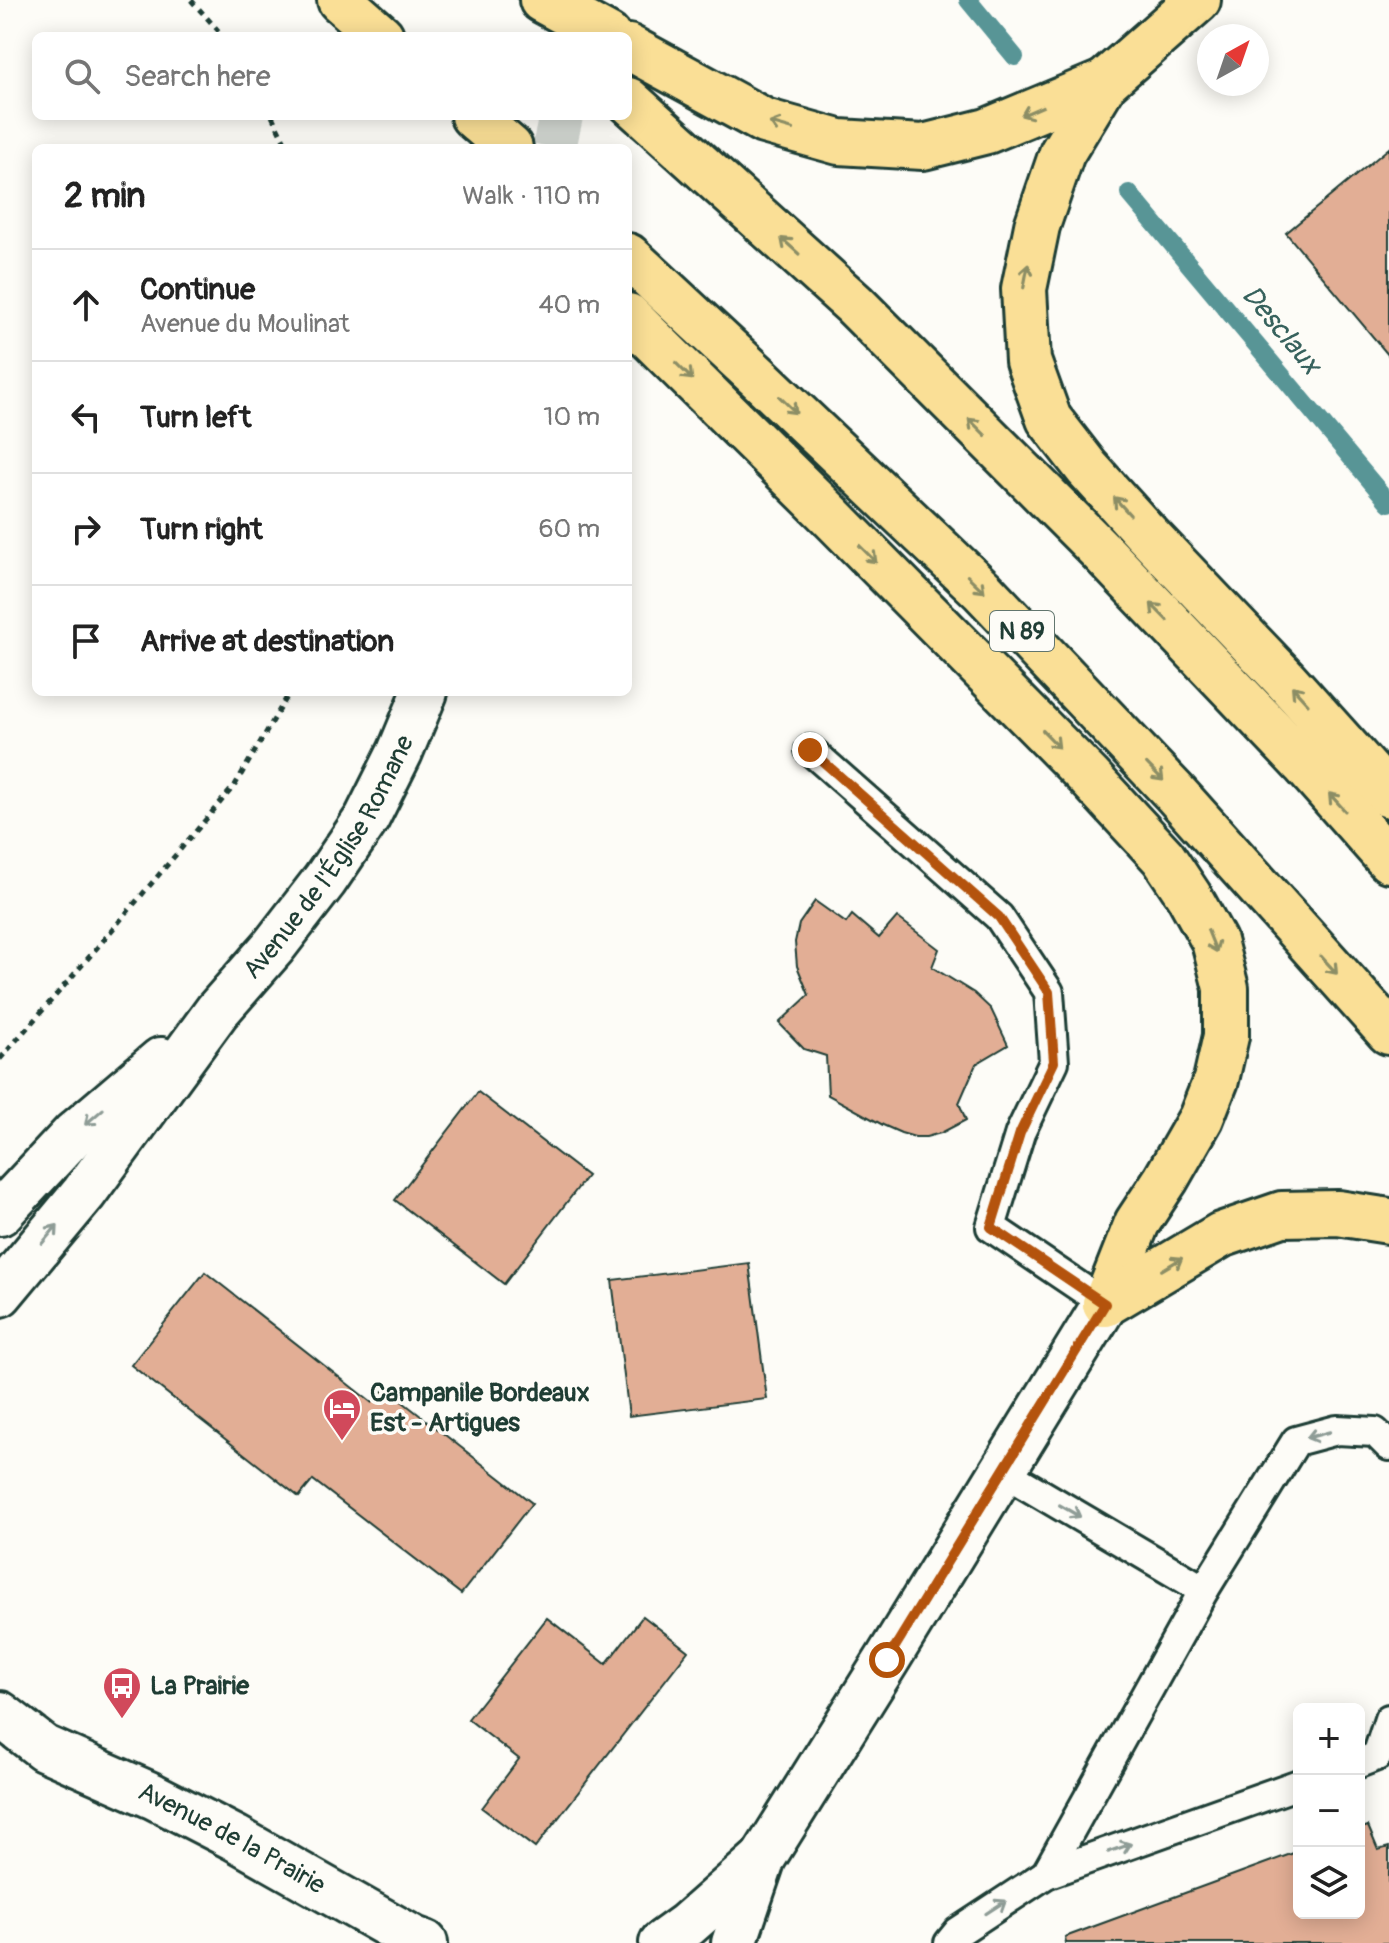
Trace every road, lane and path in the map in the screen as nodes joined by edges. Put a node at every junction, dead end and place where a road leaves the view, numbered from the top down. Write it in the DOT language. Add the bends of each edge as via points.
graph roads {
  1 [pos="191,0"];
  2 [pos="340,0"];
  3 [pos="512,0"];
  4 [pos="542,0"];
  5 [pos="1198,0"];
  6 [pos="219,32"];
  7 [pos="376,32"];
  8 [pos="549,32"];
  9 [pos="601,32"];
  10 [pos="632,49"];
  11 [pos="1105,82"];
  12 [pos="632,104"];
  13 [pos="274,120"];
  14 [pos="478,120"];
  15 [pos="286,144"];
  16 [pos="505,144"];
  17 [pos="632,260"];
  18 [pos="632,320"];
  19 [pos="288,696"];
  20 [pos="423,696"];
  21 [pos="810,750"];
  22 [pos="1389,795"];
  23 [pos="1389,860"];
  24 [pos="217,1011"];
  25 [pos="1389,1032"];
  26 [pos="0,1059"];
  27 [pos="0,1213"];
  28 [pos="1389,1221"];
  29 [pos="0,1294"];
  30 [pos="1105,1304"];
  31 [pos="1389,1446"];
  32 [pos="1002,1471"];
  33 [pos="1204,1590"];
  34 [pos="0,1714"];
  35 [pos="1389,1719"];
  36 [pos="0,1743"];
  37 [pos="44,1748"];
  38 [pos="1375,1760"];
  39 [pos="1293,1786"];
  40 [pos="763,1858"];
  41 [pos="1046,1874"];
  42 [pos="419,1942"];
  43 [pos="662,1943"];
  44 [pos="734,1943"];
  45 [pos="949,1943"];
  1 -- 6 [label="path"];
  2 -- 7 [label="highway"];
  3 -- 8 [label="highway"];
  4 -- 9 [label="highway"];
  5 -- 11 [label="highway"];
  11 -- 10 [label="highway, one-way" via="987,131 923,147 839,142 764,121"];
  22 -- 11 [label="highway, one-way" via="1087,468 1049,419 1028,361 1024,289 1037,226 1062,153"];
  23 -- 12 [label="highway, one-way" via="1100,550 865,315"];
  13 -- 15 [label="path"];
  14 -- 16 [label="highway"];
  17 -- 25 [label="highway, N 89, one-way" via="983,591 1174,792"];
  18 -- 30 [label="highway, one-way" via="1089,777 1163,857 1214,941 1226,988 1226,1036 1216,1080 1201,1118 1137,1223"];
  19 -- 26 [label="path" via="235,785"];
  20 -- 24 [label="street, Avenue de l'Église Romane" via="367,818 274,946"];
  21 -- 30 [label="lane" via="999,917 1049,992 1054,1062 1020,1133 991,1227"];
  24 -- 27 [label="street, Avenue de l'Église Romane, one-way" via="74,1134"];
  29 -- 24 [label="street, Avenue de l'Église Romane, one-way" via="84,1193"];
  30 -- 28 [label="highway, one-way" via="1221,1235 1282,1214 1338,1213"];
  30 -- 32 [label="street"];
  31 -- 33 [label="lane, one-way" via="1375,1432 1337,1430 1296,1441"];
  32 -- 33 [label="lane, one-way"];
  32 -- 40 [label="street"];
  33 -- 41 [label="lane"];
  34 -- 37 [label="street, Avenue de la Prairie"];
  35 -- 38 [label="lane"];
  36 -- 37 [label="street, Avenue de la Prairie"];
  37 -- 42 [label="street, Avenue de la Prairie" via="235,1838"];
  41 -- 39 [label="lane, one-way"];
  40 -- 43 [label="street"];
  40 -- 44 [label="street"];
  45 -- 41 [label="lane, one-way"];
}
